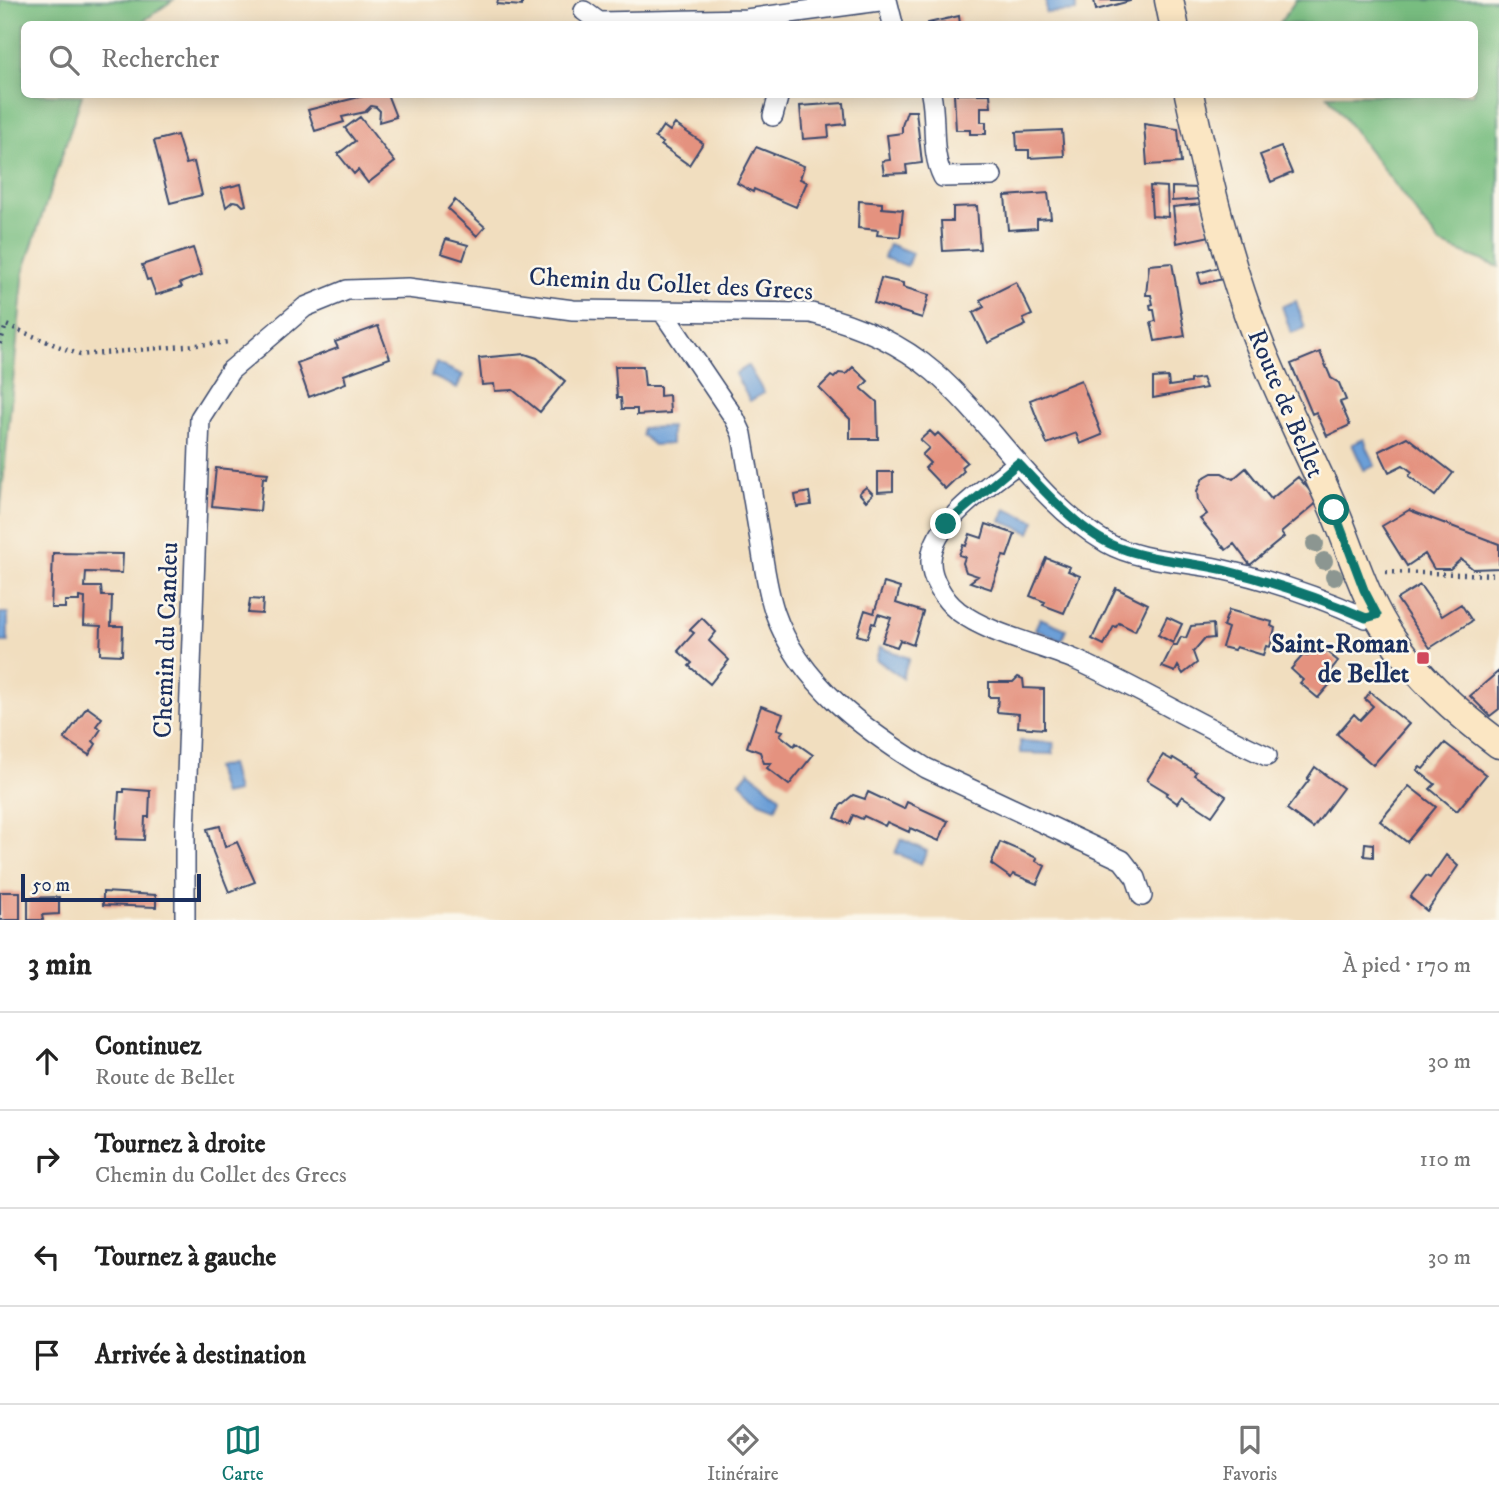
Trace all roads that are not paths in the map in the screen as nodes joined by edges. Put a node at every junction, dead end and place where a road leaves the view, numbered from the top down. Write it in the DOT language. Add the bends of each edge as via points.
graph roads {
  1 [pos="742,0"];
  2 [pos="887,0"];
  3 [pos="1169,0"];
  4 [pos="584,12"];
  5 [pos="598,21"];
  6 [pos="752,21"];
  7 [pos="759,21"];
  8 [pos="892,21"];
  9 [pos="1173,21"];
  10 [pos="778,98"];
  11 [pos="932,98"];
  12 [pos="1190,98"];
  13 [pos="773,116"];
  14 [pos="992,176"];
  15 [pos="662,311"];
  16 [pos="230,371"];
  17 [pos="1018,463"];
  18 [pos="1377,615"];
  19 [pos="1499,744"];
  20 [pos="1267,756"];
  21 [pos="1142,897"];
  22 [pos="185,920"];
  1 -- 6 [label="street"];
  2 -- 7 [label="street"];
  2 -- 8 [label="street"];
  3 -- 9 [label="main road"];
  4 -- 5 [label="street"];
  10 -- 13 [label="street"];
  11 -- 14 [label="street" via="936,164 943,177"];
  12 -- 18 [label="main road, Route de Bellet" via="1223,238 1256,336"];
  15 -- 16 [label="street, Chemin du Collet des Grecs" via="573,310 408,288 346,290 305,307"];
  15 -- 17 [label="street, Chemin du Collet des Grecs" via="811,313 864,329 912,355 934,373"];
  15 -- 21 [label="street" via="742,434 775,614 819,686 865,726 926,768 1122,860 1136,878"];
  16 -- 22 [label="street, Chemin du Candeu" via="200,418"];
  17 -- 18 [label="street, Chemin du Collet des Grecs" via="1049,496 1108,543 1276,584 1366,618"];
  17 -- 20 [label="street" via="963,507 938,537 931,560 948,601 974,621 1074,660"];
  18 -- 19 [label="main road, Route de Bellet" via="1429,683"];
}
